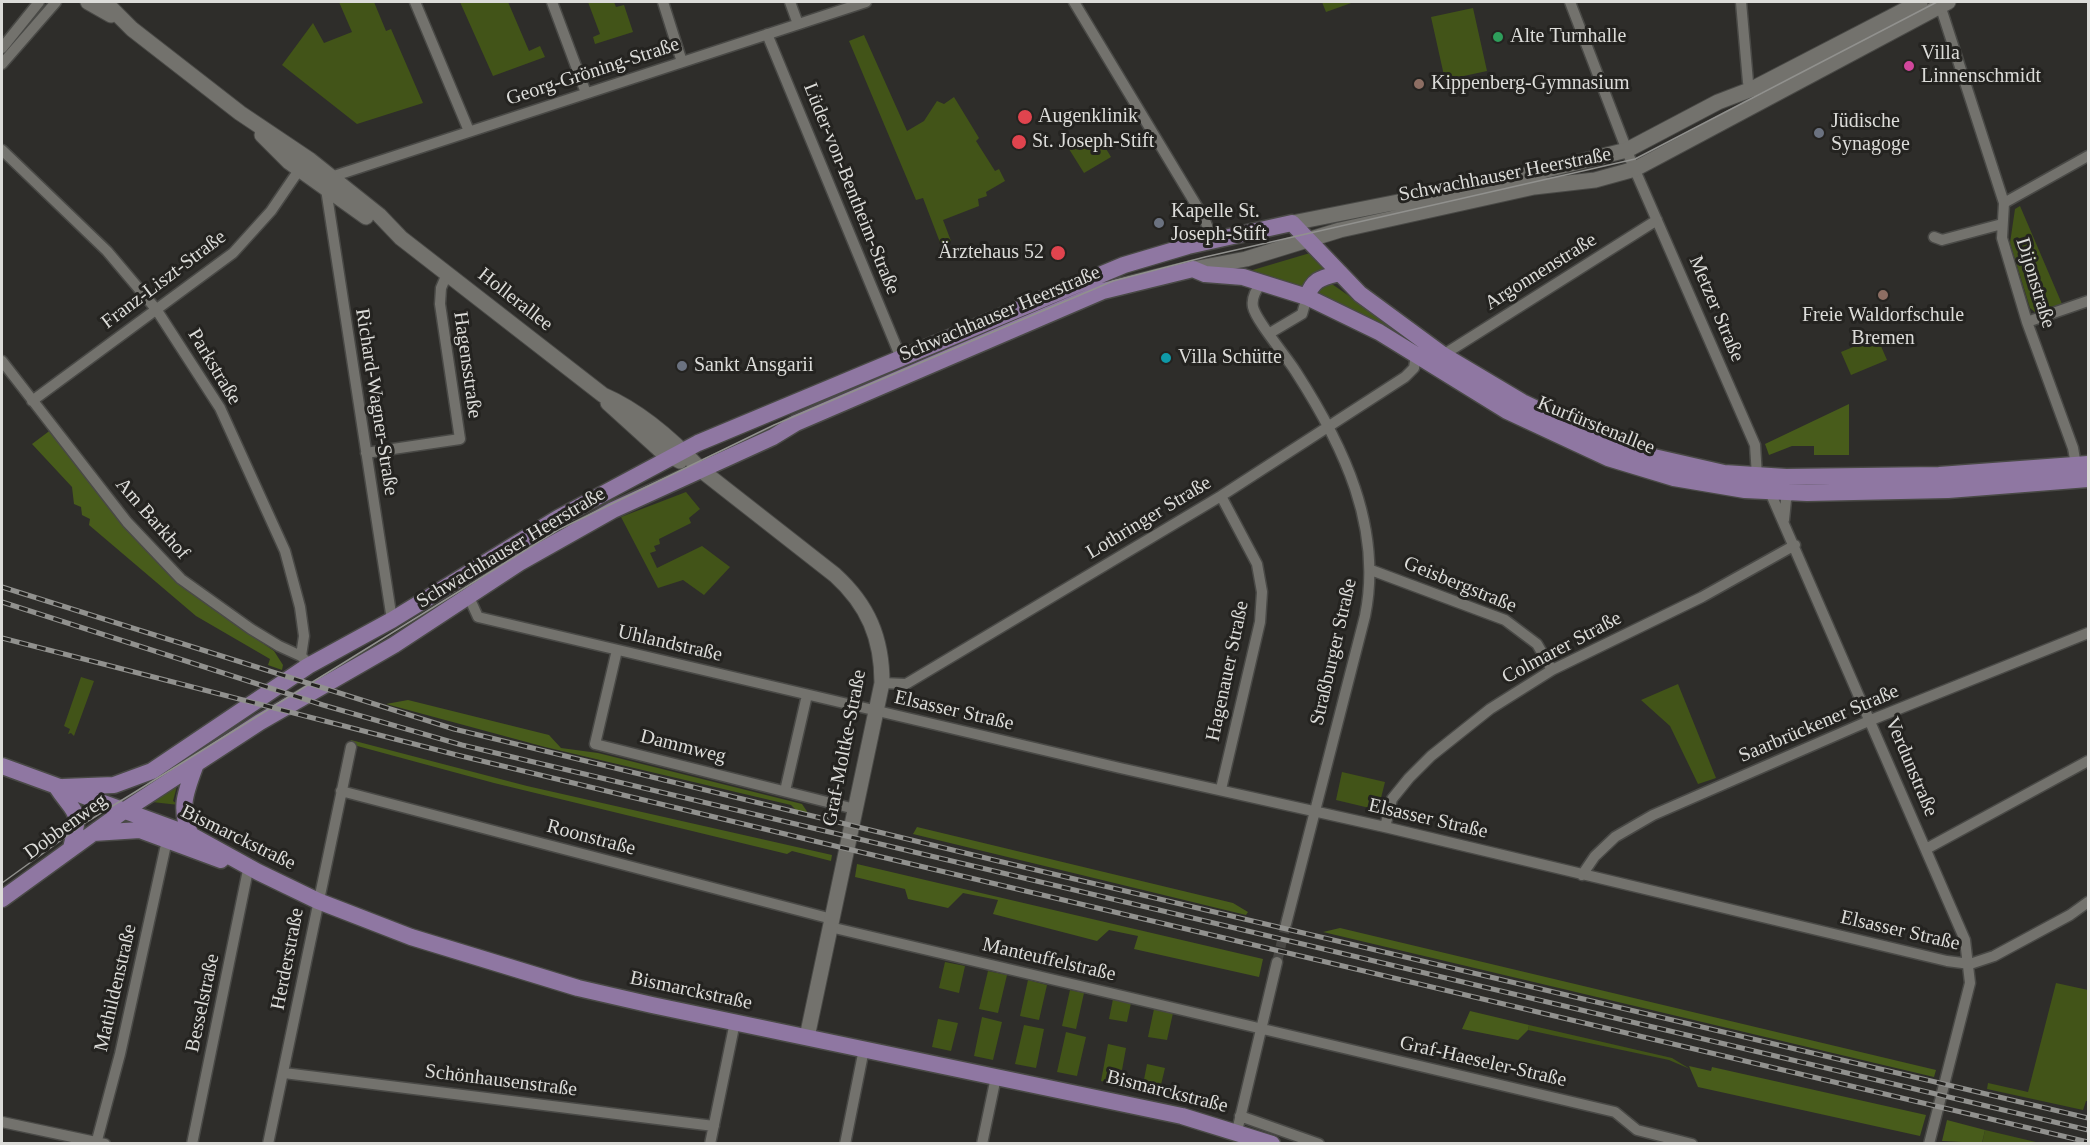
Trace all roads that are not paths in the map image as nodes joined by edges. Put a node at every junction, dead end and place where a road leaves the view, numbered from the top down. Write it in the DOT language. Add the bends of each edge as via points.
graph roads {
  1 [pos="39,2"];
  2 [pos="56,2"];
  3 [pos="88,2"];
  4 [pos="105,2"];
  5 [pos="416,2"];
  6 [pos="552,2"];
  7 [pos="663,2"];
  8 [pos="790,2"];
  9 [pos="866,2"];
  10 [pos="1074,2"];
  11 [pos="1570,2"];
  12 [pos="1741,2"];
  13 [pos="1920,2"];
  14 [pos="1944,3"];
  15 [pos="124,23"];
  16 [pos="798,24"];
  17 [pos="767,34"];
  18 [pos="2,48"];
  19 [pos="682,62"];
  20 [pos="2,64"];
  21 [pos="1752,89"];
  22 [pos="586,93"];
  23 [pos="240,113"];
  24 [pos="469,131"];
  25 [pos="2,150"];
  26 [pos="2088,156"];
  27 [pos="1631,159"];
  28 [pos="299,170"];
  29 [pos="328,183"];
  30 [pos="2004,203"];
  31 [pos="1657,220"];
  32 [pos="1292,223"];
  33 [pos="2002,224"];
  34 [pos="1934,237"];
  35 [pos="1309,240"];
  36 [pos="1213,241"];
  37 [pos="1193,269"];
  38 [pos="1340,273"];
  39 [pos="447,274"];
  40 [pos="1262,282"];
  41 [pos="1307,297"];
  42 [pos="2088,301"];
  43 [pos="156,309"];
  44 [pos="2027,322"];
  45 [pos="1270,333"];
  46 [pos="1416,355"];
  47 [pos="1443,355"];
  48 [pos="901,358"];
  49 [pos="2,361"];
  50 [pos="32,401"];
  51 [pos="1329,429"];
  52 [pos="366,453"];
  53 [pos="677,454"];
  54 [pos="2082,465"];
  55 [pos="701,470"];
  56 [pos="1757,476"];
  57 [pos="2088,479"];
  58 [pos="1770,492"];
  59 [pos="1790,492"];
  60 [pos="1221,496"];
  61 [pos="1784,520"];
  62 [pos="1795,545"];
  63 [pos="1371,570"];
  64 [pos="468,595"];
  65 [pos="392,620"];
  66 [pos="2088,633"];
  67 [pos="617,650"];
  68 [pos="305,661"];
  69 [pos="1552,670"];
  70 [pos="882,683"];
  71 [pos="807,695"];
  72 [pos="877,712"];
  73 [pos="1871,720"];
  74 [pos="351,747"];
  75 [pos="2088,761"];
  76 [pos="196,764"];
  77 [pos="2,766"];
  78 [pos="59,786"];
  79 [pos="1221,789"];
  80 [pos="341,791"];
  81 [pos="785,791"];
  82 [pos="855,809"];
  83 [pos="125,810"];
  84 [pos="1315,811"];
  85 [pos="1385,827"];
  86 [pos="93,833"];
  87 [pos="192,835"];
  88 [pos="167,840"];
  89 [pos="71,848"];
  90 [pos="1926,849"];
  91 [pos="253,871"];
  92 [pos="1582,875"];
  93 [pos="2,899"];
  94 [pos="318,901"];
  95 [pos="2088,902"];
  96 [pos="831,923"];
  97 [pos="1286,924"];
  98 [pos="1277,962"];
  99 [pos="1970,964"];
  100 [pos="735,1022"];
  101 [pos="1260,1028"];
  102 [pos="807,1037"];
  103 [pos="864,1049"];
  104 [pos="284,1073"];
  105 [pos="996,1077"];
  106 [pos="2,1122"];
  107 [pos="1238,1123"];
  108 [pos="714,1126"];
  109 [pos="99,1143"];
  110 [pos="192,1143"];
  111 [pos="268,1143"];
  112 [pos="710,1143"];
  113 [pos="845,1143"];
  114 [pos="981,1143"];
  115 [pos="1272,1143"];
  116 [pos="1319,1143"];
  117 [pos="1692,1143"];
  118 [pos="1929,1143"];
  1 -- 18 [label="street"];
  2 -- 20 [label="street"];
  3 -- 15 [label="main road, Hollerallee"];
  4 -- 15 [label="main road, Hollerallee"];
  5 -- 24 [label="street"];
  6 -- 22 [label="street"];
  7 -- 19 [label="street"];
  8 -- 16 [label="street"];
  9 -- 16 [label="street, Georg-Gröning-Straße"];
  10 -- 36 [label="street" via="1204,218"];
  11 -- 27 [label="street, Metzer Straße"];
  12 -- 21 [label="street" via="1748,82"];
  13 -- 21 [label="main road, Schwachhauser Heerstraße"];
  14 -- 27 [label="main road, Schwachhauser Heerstraße"];
  14 -- 30 [label="street, Dijonstraße"];
  15 -- 23 [label="main road, Hollerallee"];
  16 -- 17 [label="street, Georg-Gröning-Straße"];
  17 -- 19 [label="street, Georg-Gröning-Straße"];
  17 -- 48 [label="street, Lüder-von-Bentheim-Straße"];
  19 -- 22 [label="street, Georg-Gröning-Straße"];
  21 -- 27 [label="main road, Schwachhauser Heerstraße" via="1718,102"];
  22 -- 24 [label="street, Georg-Gröning-Straße"];
  23 -- 28 [label="main road, Hollerallee"];
  23 -- 29 [label="main road, Hollerallee"];
  24 -- 29 [label="street, Georg-Gröning-Straße"];
  25 -- 43 [label="street, Parkstraße" via="107,251"];
  26 -- 30 [label="street"];
  27 -- 31 [label="street, Metzer Straße"];
  27 -- 32 [label="main road, Schwachhauser Heerstraße"];
  27 -- 35 [label="main road, Schwachhauser Heerstraße" via="1609,177 1522,189"];
  28 -- 29 [label="main road, Hollerallee"];
  28 -- 43 [label="street, Franz-Liszt-Straße" via="271,211 233,253"];
  29 -- 39 [label="main road, Hollerallee"];
  29 -- 52 [label="street, Richard-Wagner-Straße"];
  30 -- 33 [label="street, Dijonstraße"];
  31 -- 47 [label="street, Argonnenstraße"];
  31 -- 56 [label="street, Metzer Straße" via="1755,445"];
  32 -- 35 [label="main road, Kurfürstenallee"];
  32 -- 36 [label="main road, Schwachhauser Heerstraße"];
  33 -- 34 [label="street" via="1942,240"];
  33 -- 44 [label="street, Dijonstraße" via="2002,238"];
  35 -- 37 [label="main road, Schwachhauser Heerstraße" via="1246,259"];
  35 -- 38 [label="main road, Kurfürstenallee"];
  36 -- 48 [label="main road, Schwachhauser Heerstraße" via="1124,266"];
  37 -- 40 [label="main road, Kurfürstenallee"];
  37 -- 55 [label="main road, Schwachhauser Heerstraße" via="1103,291 796,423"];
  38 -- 41 [label="main road" via="1317,279"];
  38 -- 47 [label="main road, Kurfürstenallee" via="1390,318"];
  39 -- 52 [label="street, Hagensstraße" via="440,304 460,439"];
  39 -- 53 [label="main road, Hollerallee" via="603,395 614,410"];
  40 -- 41 [label="main road, Kurfürstenallee"];
  40 -- 45 [label="street, Straßburger Straße" via="1254,293 1253,307"];
  41 -- 45 [label="street" via="1302,314"];
  41 -- 46 [label="main road, Kurfürstenallee" via="1351,317"];
  42 -- 44 [label="street"];
  43 -- 50 [label="street, Franz-Liszt-Straße"];
  43 -- 68 [label="street, Parkstraße" via="220,408 285,551 300,607"];
  44 -- 54 [label="street, Dijonstraße"];
  45 -- 51 [label="street, Straßburger Straße"];
  46 -- 51 [label="street, Lothringer Straße" via="1414,368 1406,377"];
  46 -- 58 [label="main road, Kurfürstenallee" via="1507,411 1608,458 1674,478"];
  47 -- 56 [label="main road, Kurfürstenallee" via="1522,402 1598,438 1694,468"];
  48 -- 53 [label="main road, Schwachhauser Heerstraße"];
  49 -- 50 [label="street, Am Barkhof"];
  50 -- 68 [label="street, Am Barkhof" via="127,522 181,579"];
  51 -- 60 [label="street, Lothringer Straße"];
  51 -- 63 [label="street, Straßburger Straße" via="1359,494"];
  52 -- 65 [label="street, Richard-Wagner-Straße"];
  53 -- 55 [label="main road, Hollerallee"];
  53 -- 65 [label="main road, Schwachhauser Heerstraße" via="558,518"];
  54 -- 56 [label="main road, Kurfürstenallee" via="1939,475"];
  55 -- 64 [label="main road, Schwachhauser Heerstraße" via="614,510"];
  55 -- 70 [label="main road, Graf-Moltke-Straße" via="854,592 877,636"];
  57 -- 59 [label="main road, Kurfürstenallee" via="1948,490"];
  58 -- 59 [label="main road, Kurfürstenallee"];
  58 -- 61 [label="street, Verdunstraße"];
  59 -- 61 [label="street"];
  60 -- 70 [label="street, Lothringer Straße" via="906,684"];
  60 -- 79 [label="street, Hagenauer Straße" via="1253,554 1262,592 1260,622"];
  61 -- 62 [label="street, Verdunstraße"];
  62 -- 69 [label="street, Colmarer Straße" via="1702,597"];
  62 -- 73 [label="street, Verdunstraße"];
  63 -- 69 [label="street, Geisbergstraße" via="1505,620 1537,645"];
  63 -- 84 [label="street, Straßburger Straße" via="1365,616"];
  64 -- 67 [label="street, Uhlandstraße" via="478,617"];
  64 -- 76 [label="main road, Schwachhauser Heerstraße" via="394,645 260,722"];
  65 -- 68 [label="main road, Schwachhauser Heerstraße"];
  66 -- 73 [label="street, Saarbrückener Straße"];
  67 -- 71 [label="street, Uhlandstraße"];
  67 -- 81 [label="street, Dammweg" via="595,744"];
  68 -- 78 [label="main road, Schwachhauser Heerstraße" via="152,771 121,784"];
  69 -- 85 [label="street, Colmarer Straße" via="1490,709 1431,756 1392,799"];
  70 -- 72 [label="main road, Graf-Moltke-Straße"];
  71 -- 72 [label="street, Uhlandstraße"];
  71 -- 81 [label="street"];
  72 -- 79 [label="street, Elsasser Straße"];
  72 -- 82 [label="main road, Graf-Moltke-Straße"];
  73 -- 90 [label="street, Verdunstraße"];
  73 -- 92 [label="street, Saarbrückener Straße" via="1653,814 1615,837"];
  74 -- 80 [label="street, Herderstraße"];
  75 -- 90 [label="street"];
  76 -- 83 [label="main road, Schwachhauser Heerstraße"];
  76 -- 87 [label="main road" via="183,807 183,817"];
  77 -- 78 [label="main road, Bismarckstraße"];
  78 -- 83 [label="main road, Bismarckstraße"];
  78 -- 89 [label="main road" via="77,818"];
  79 -- 84 [label="street, Elsasser Straße"];
  80 -- 94 [label="street, Herderstraße"];
  80 -- 96 [label="street, Roonstraße"];
  81 -- 82 [label="street, Dammweg"];
  82 -- 96 [label="main road, Graf-Moltke-Straße"];
  83 -- 86 [label="main road, Dobbenweg"];
  83 -- 87 [label="main road, Bismarckstraße"];
  84 -- 85 [label="street, Elsasser Straße"];
  84 -- 97 [label="street, Straßburger Straße"];
  85 -- 92 [label="street, Elsasser Straße"];
  86 -- 88 [label="main road" via="140,830"];
  86 -- 89 [label="main road, Dobbenweg"];
  87 -- 91 [label="main road, Bismarckstraße"];
  88 -- 91 [label="main road"];
  88 -- 109 [label="street, Mathildenstraße"];
  89 -- 93 [label="main road, Dobbenweg"];
  90 -- 99 [label="street, Verdunstraße" via="1965,940"];
  91 -- 94 [label="main road, Bismarckstraße"];
  91 -- 110 [label="street, Besselstraße"];
  92 -- 99 [label="street, Elsasser Straße"];
  94 -- 100 [label="main road, Bismarckstraße" via="505,968"];
  94 -- 104 [label="street, Herderstraße"];
  95 -- 99 [label="street" via="1994,956"];
  96 -- 101 [label="street, Manteuffelstraße"];
  96 -- 102 [label="main road, Graf-Moltke-Straße"];
  98 -- 101 [label="street"];
  99 -- 118 [label="street, Verdunstraße" via="1970,983"];
  100 -- 102 [label="main road, Bismarckstraße"];
  100 -- 108 [label="street"];
  101 -- 107 [label="street"];
  101 -- 117 [label="street, Graf-Haeseler-Straße" via="1615,1112 1637,1130"];
  102 -- 103 [label="main road, Bismarckstraße"];
  103 -- 105 [label="main road, Bismarckstraße"];
  103 -- 113 [label="street"];
  104 -- 108 [label="street, Schönhausenstraße"];
  104 -- 111 [label="street, Herderstraße"];
  105 -- 107 [label="main road, Bismarckstraße" via="1182,1116"];
  105 -- 114 [label="street"];
  106 -- 109 [label="street"];
  107 -- 115 [label="main road, Bismarckstraße"];
  107 -- 116 [label="street, Bismarckstraße"];
  108 -- 112 [label="street"];
}
